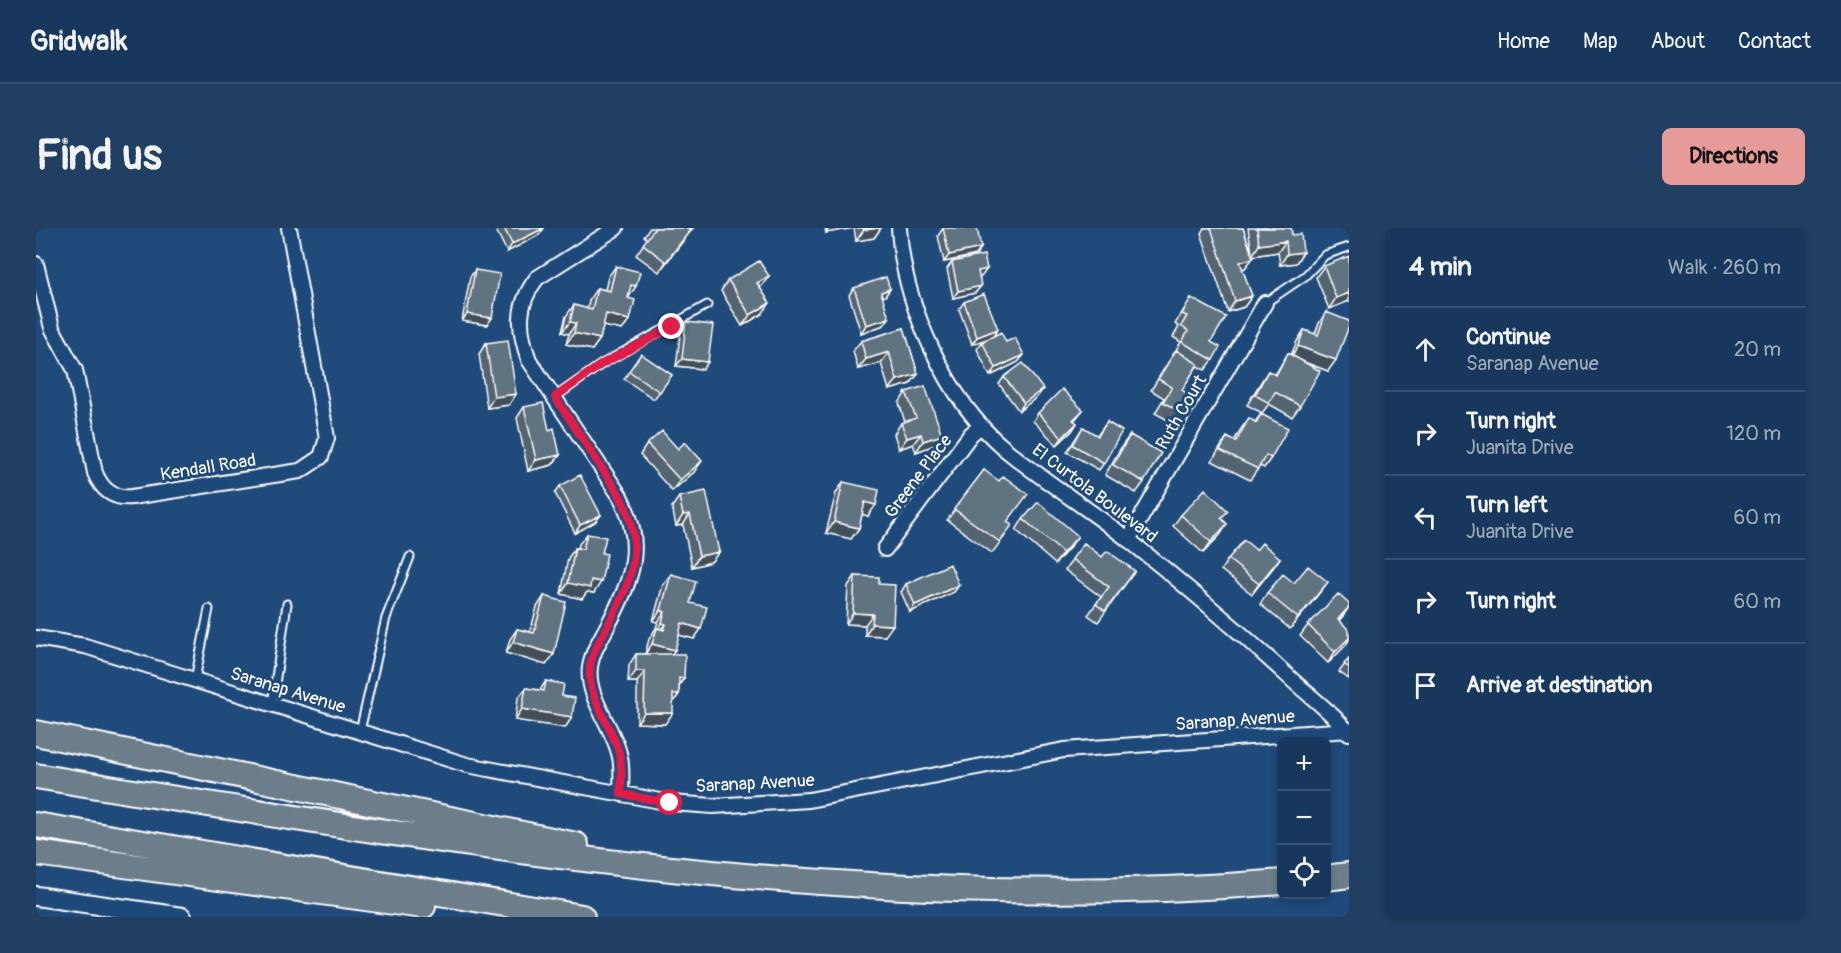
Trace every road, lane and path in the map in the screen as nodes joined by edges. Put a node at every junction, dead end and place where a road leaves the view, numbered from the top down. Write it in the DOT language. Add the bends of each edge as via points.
graph roads {
  1 [pos="289,228"];
  2 [pos="616,228"];
  3 [pos="899,228"];
  4 [pos="1349,247"];
  5 [pos="36,264"];
  6 [pos="1265,303"];
  7 [pos="707,305"];
  8 [pos="555,397"];
  9 [pos="981,426"];
  10 [pos="1128,540"];
  11 [pos="885,549"];
  12 [pos="410,557"];
  13 [pos="287,604"];
  14 [pos="209,609"];
  15 [pos="36,638"];
  16 [pos="195,680"];
  17 [pos="272,704"];
  18 [pos="360,731"];
  19 [pos="1348,731"];
  20 [pos="36,733"];
  21 [pos="36,776"];
  22 [pos="621,794"];
  23 [pos="36,825"];
  24 [pos="36,853"];
  25 [pos="36,870"];
  26 [pos="706,874"];
  27 [pos="1349,875"];
  28 [pos="1331,877"];
  29 [pos="1277,882"];
  30 [pos="36,896"];
  31 [pos="535,911"];
  32 [pos="182,917"];
  33 [pos="398,917"];
  34 [pos="582,917"];
  1 -- 5 [label="street, Kendall Road" via="327,438 321,457 300,471 132,497 120,498 100,486 75,370 52,328"];
  2 -- 8 [label="street" via="537,278 521,304 522,341 529,360"];
  3 -- 9 [label="street, El Curtola Boulevard" via="904,267 938,360"];
  4 -- 6 [label="lane" via="1325,255 1305,276"];
  6 -- 10 [label="street, Ruth Court"];
  7 -- 8 [label="lane" via="602,364"];
  8 -- 22 [label="street" via="620,496 634,531 626,592 592,655 590,670 596,700 619,753"];
  9 -- 10 [label="street, El Curtola Boulevard" via="1004,448"];
  9 -- 11 [label="street, Greene Place"];
  10 -- 19 [label="street, El Curtola Boulevard"];
  12 -- 18 [label="lane" via="386,618"];
  13 -- 17 [label="lane"];
  14 -- 16 [label="lane"];
  15 -- 16 [label="street, Saranap Avenue" via="85,646"];
  16 -- 17 [label="street, Saranap Avenue"];
  17 -- 18 [label="street, Saranap Avenue"];
  18 -- 22 [label="street, Saranap Avenue" via="467,765"];
  19 -- 22 [label="street, Saranap Avenue" via="1065,750 809,800 713,806"];
  20 -- 26 [label="highway"];
  21 -- 26 [label="highway" via="413,837"];
  23 -- 31 [label="highway" via="270,862"];
  24 -- 31 [label="highway" via="467,912"];
  25 -- 33 [label="highway"];
  26 -- 29 [label="highway" via="846,887 984,892 1124,891"];
  27 -- 28 [label="highway"];
  30 -- 32 [label="street"];
  31 -- 34 [label="highway"];
}
